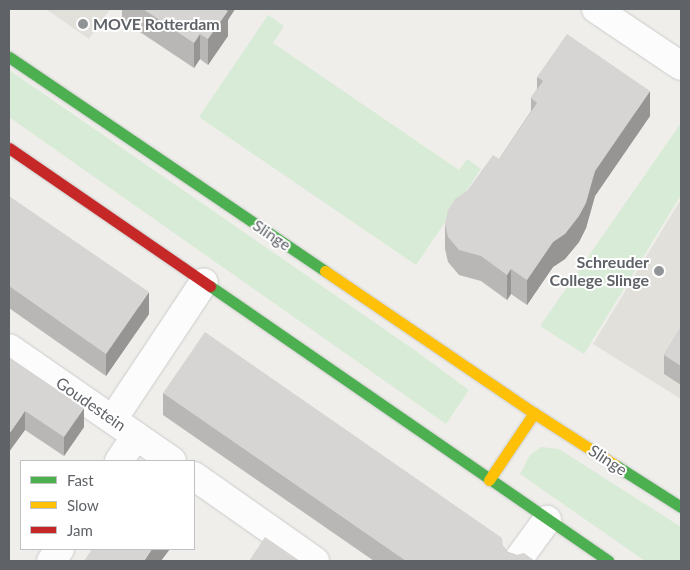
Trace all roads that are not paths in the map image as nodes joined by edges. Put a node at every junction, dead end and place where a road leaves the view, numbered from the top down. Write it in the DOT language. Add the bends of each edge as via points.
graph roads {
  1 [pos="596,9"];
  2 [pos="9,57"];
  3 [pos="681,66"];
  4 [pos="9,148"];
  5 [pos="204,282"];
  6 [pos="9,348"];
  7 [pos="534,414"];
  8 [pos="113,419"];
  9 [pos="136,436"];
  10 [pos="119,460"];
  11 [pos="171,460"];
  12 [pos="195,477"];
  13 [pos="489,480"];
  14 [pos="681,508"];
  15 [pos="548,520"];
  16 [pos="59,550"];
  17 [pos="51,561"];
  18 [pos="315,561"];
  19 [pos="517,561"];
  20 [pos="608,561"];
  1 -- 3 [label="street"];
  2 -- 7 [label="main road, Slinge"];
  4 -- 5 [label="main road"];
  5 -- 8 [label="street"];
  5 -- 13 [label="main road"];
  6 -- 8 [label="street, Goudestein"];
  7 -- 13 [label="main road"];
  7 -- 14 [label="main road, Slinge"];
  8 -- 9 [label="street, Goudestein"];
  9 -- 10 [label="street"];
  9 -- 11 [label="street, Goudestein"];
  12 -- 18 [label="street"];
  13 -- 15 [label="main road"];
  15 -- 19 [label="street"];
  15 -- 20 [label="main road"];
  16 -- 17 [label="street"];
}
